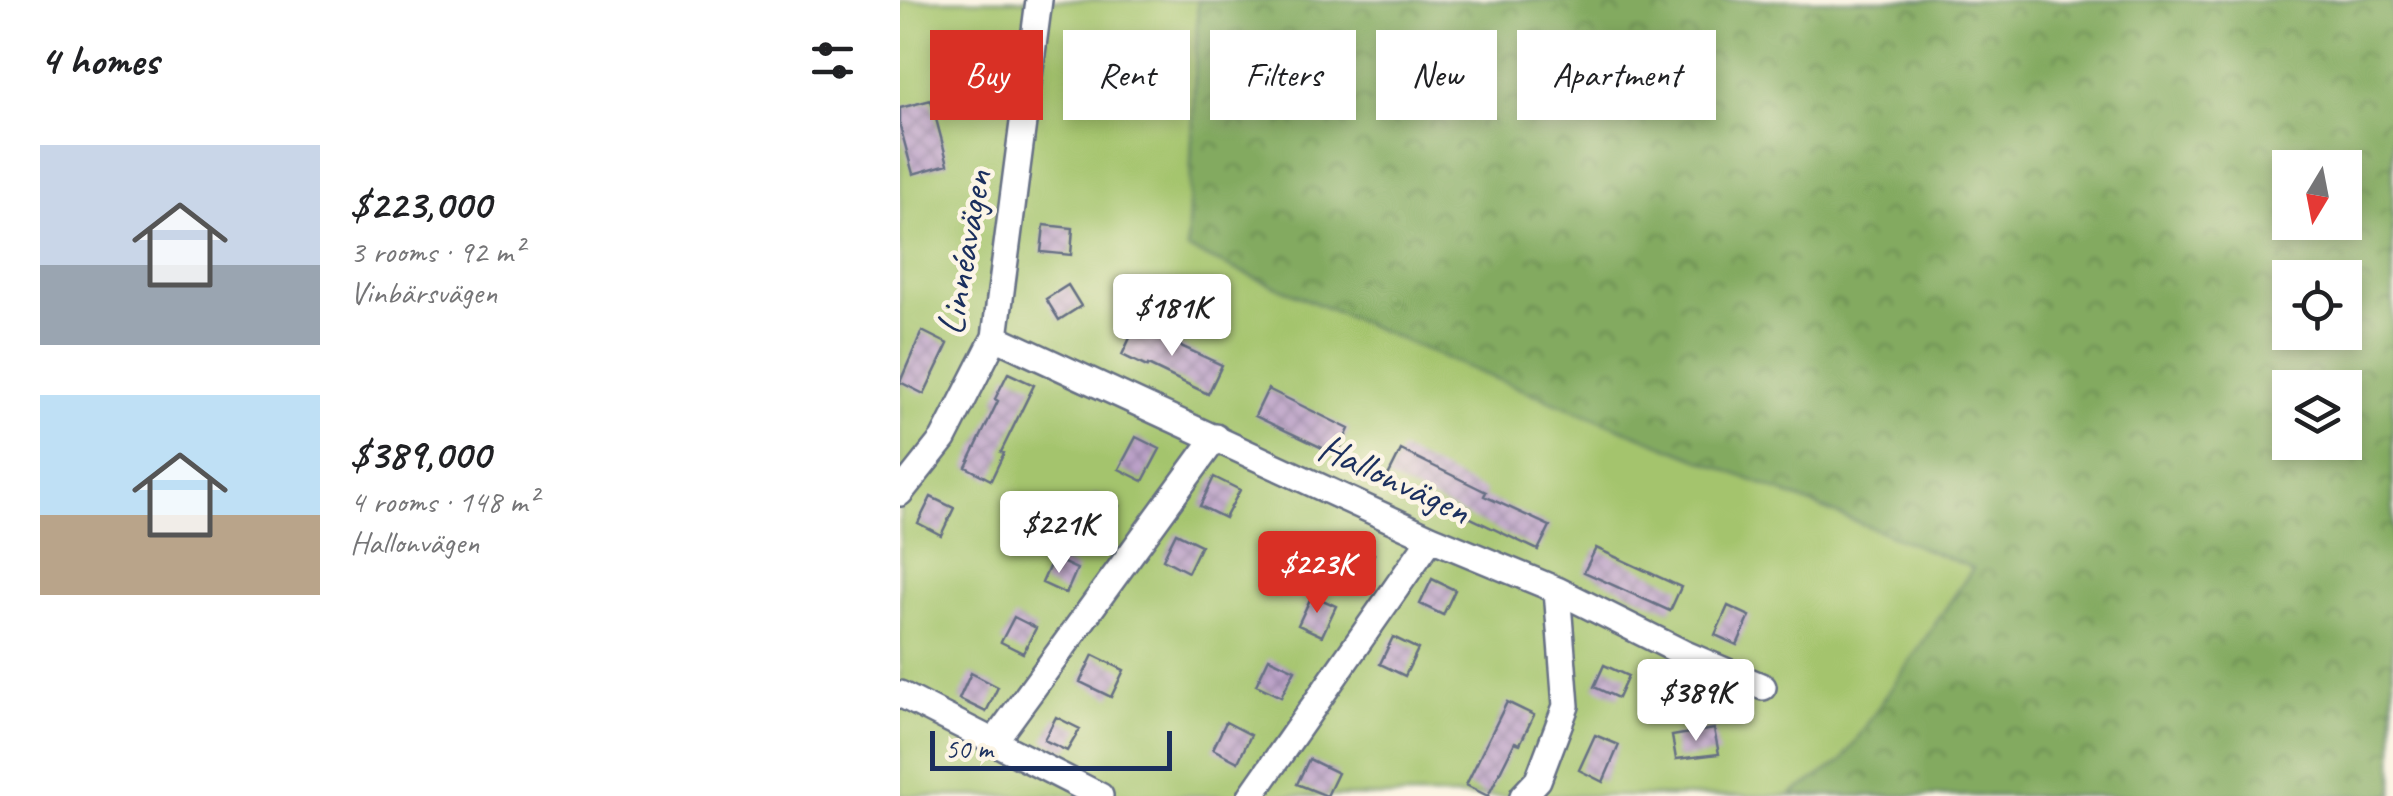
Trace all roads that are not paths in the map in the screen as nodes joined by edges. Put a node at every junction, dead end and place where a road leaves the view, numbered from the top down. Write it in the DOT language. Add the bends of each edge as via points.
graph roads {
  1 [pos="1039,0"];
  2 [pos="994,336"];
  3 [pos="1216,436"];
  4 [pos="900,493"];
  5 [pos="1432,538"];
  6 [pos="1556,590"];
  7 [pos="1764,687"];
  8 [pos="900,694"];
  9 [pos="993,743"];
  10 [pos="1100,796"];
  11 [pos="1251,796"];
  12 [pos="1523,796"];
  1 -- 2 [label="street, Linnéavägen"];
  2 -- 3 [label="street, Hallonvägen"];
  2 -- 4 [label="street, Linnéavägen" via="944,439"];
  3 -- 5 [label="street, Hallonvägen"];
  3 -- 9 [label="street"];
  5 -- 6 [label="street, Hallonvägen"];
  5 -- 11 [label="street"];
  6 -- 7 [label="street, Hallonvägen"];
  6 -- 12 [label="street" via="1566,706 1538,780"];
  8 -- 9 [label="street"];
  9 -- 10 [label="street"];
}
